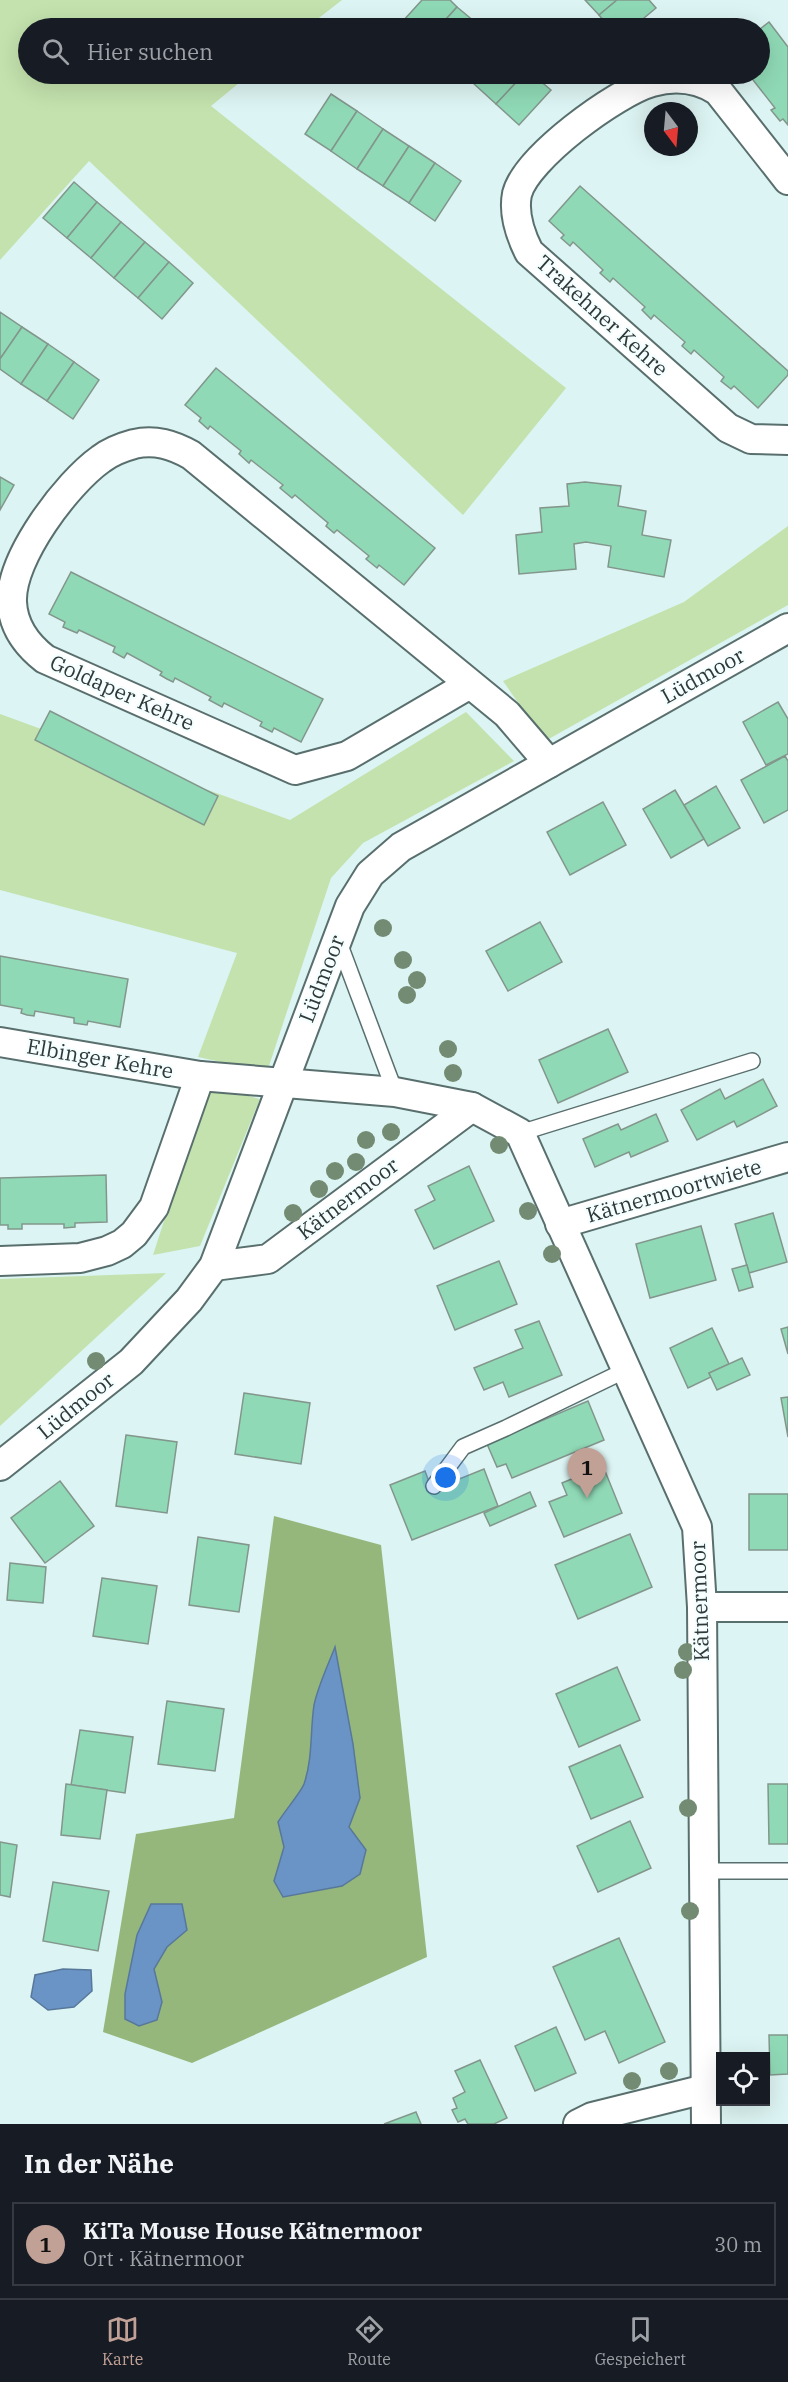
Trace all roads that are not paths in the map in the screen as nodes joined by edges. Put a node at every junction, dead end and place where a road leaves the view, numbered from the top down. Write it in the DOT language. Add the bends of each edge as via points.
graph roads {
  1 [pos="644,84"];
  2 [pos="706,84"];
  3 [pos="788,180"];
  4 [pos="788,440"];
  5 [pos="788,628"];
  6 [pos="470,684"];
  7 [pos="549,764"];
  8 [pos="338,939"];
  9 [pos="0,1042"];
  10 [pos="752,1061"];
  11 [pos="200,1076"];
  12 [pos="282,1084"];
  13 [pos="394,1092"];
  14 [pos="472,1107"];
  15 [pos="520,1133"];
  16 [pos="788,1157"];
  17 [pos="561,1224"];
  18 [pos="0,1261"];
  19 [pos="214,1266"];
  20 [pos="626,1370"];
  21 [pos="0,1466"];
  22 [pos="434,1486"];
  23 [pos="702,1606"];
  24 [pos="788,1607"];
  25 [pos="704,1871"];
  26 [pos="788,1871"];
  27 [pos="705,2089"];
  28 [pos="578,2124"];
  29 [pos="706,2124"];
  1 -- 4 [label="street, Trakehner Kehre" via="590,117 531,169 521,184 516,204 520,231 529,252 728,428 751,439"];
  2 -- 3 [label="street, Trakehner Kehre" via="718,91"];
  5 -- 7 [label="street, Lüdmoor"];
  6 -- 6 [label="street, Goldaper Kehre" via="191,455 165,444 137,444 101,459 47,517 18,566 12,601 17,627 45,660 295,770 346,756"];
  6 -- 7 [label="street, Goldaper Kehre" via="507,714"];
  7 -- 8 [label="street, Lüdmoor" via="401,847 382,862 350,906"];
  8 -- 12 [label="street, Lüdmoor"];
  8 -- 13 [label="lane"];
  9 -- 11 [label="street, Elbinger Kehre"];
  10 -- 15 [label="lane"];
  11 -- 12 [label="street, Elbinger Kehre"];
  11 -- 18 [label="street, Elbinger Kehre" via="154,1207 134,1234 107,1251 80,1258"];
  12 -- 13 [label="street"];
  12 -- 19 [label="street, Lüdmoor"];
  13 -- 14 [label="street"];
  14 -- 15 [label="street"];
  14 -- 19 [label="street, Kätnermoor" via="268,1259"];
  15 -- 17 [label="street, Kätnermoor"];
  16 -- 17 [label="street, Kätnermoortwiete"];
  17 -- 20 [label="street, Kätnermoor"];
  19 -- 21 [label="street, Lüdmoor" via="189,1300 131,1362"];
  20 -- 22 [label="lane" via="463,1447"];
  20 -- 23 [label="street, Kätnermoor" via="697,1527"];
  23 -- 24 [label="street"];
  23 -- 25 [label="street, Kätnermoor"];
  25 -- 26 [label="lane"];
  25 -- 27 [label="street, Kätnermoor"];
  27 -- 28 [label="street" via="592,2117"];
  27 -- 29 [label="street, Kätnermoor"];
}
